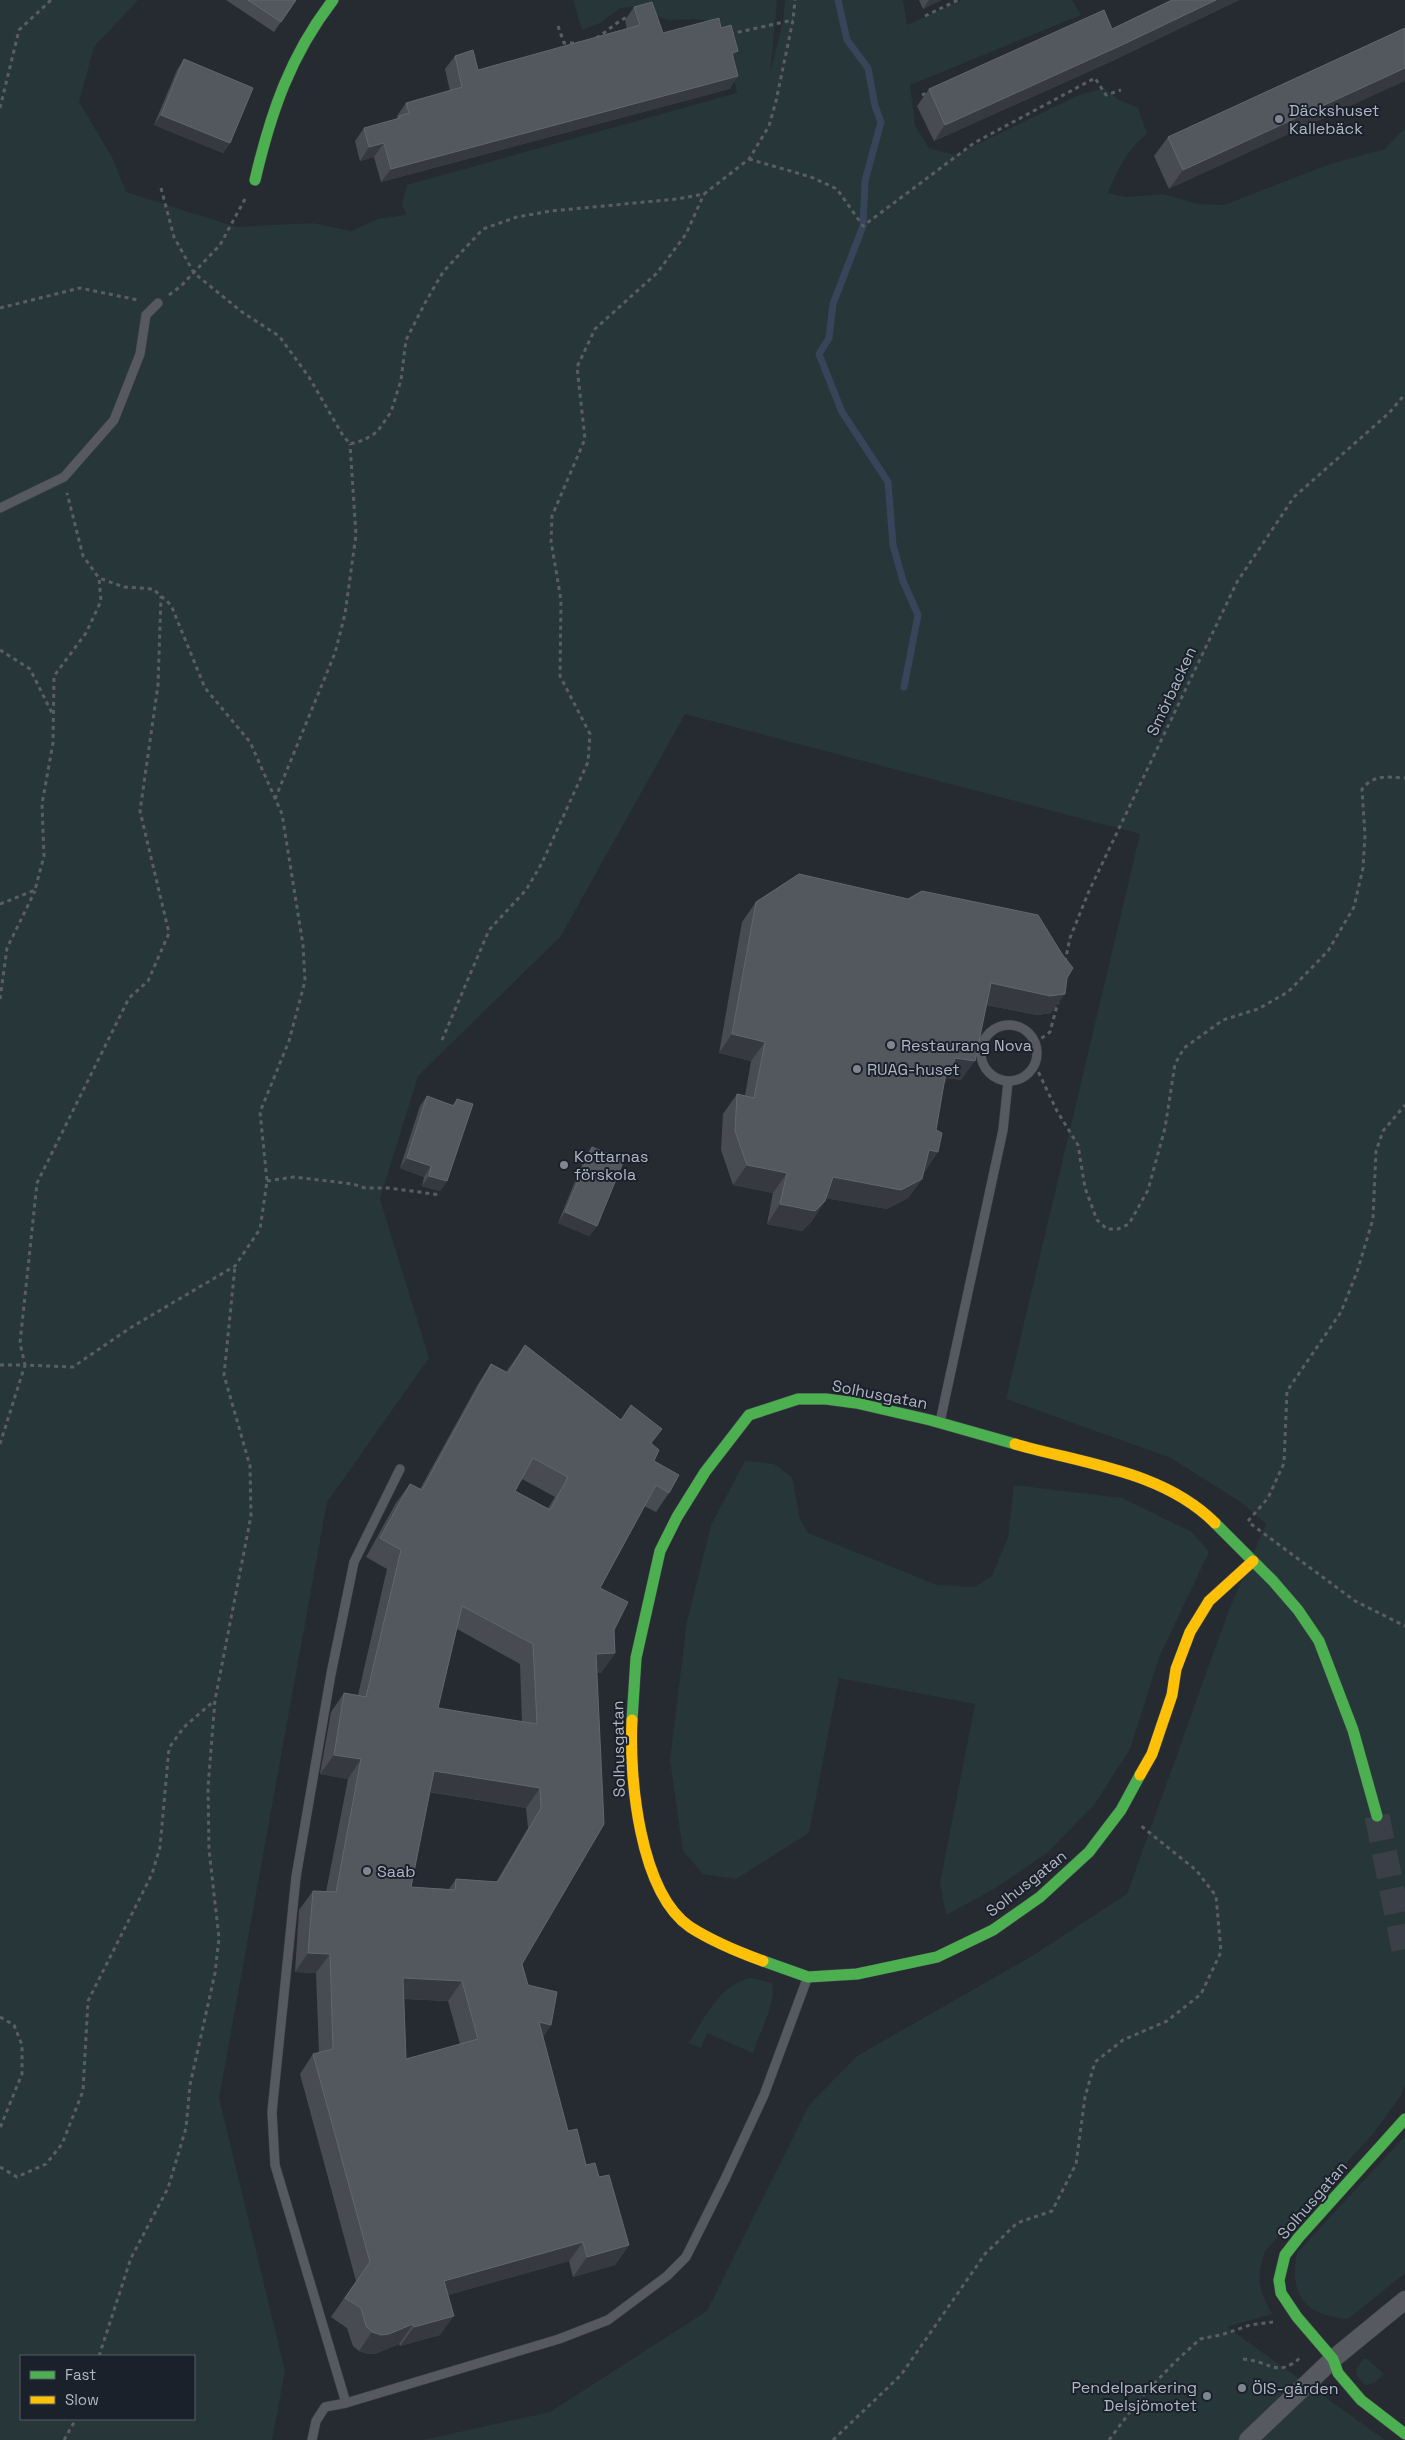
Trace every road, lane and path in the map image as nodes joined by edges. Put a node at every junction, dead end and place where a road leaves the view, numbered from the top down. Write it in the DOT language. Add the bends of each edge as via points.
graph roads {
  1 [pos="51,0"];
  2 [pos="334,0"];
  3 [pos="794,0"];
  4 [pos="958,0"];
  5 [pos="636,15"];
  6 [pos="925,16"];
  7 [pos="793,20"];
  8 [pos="558,26"];
  9 [pos="725,35"];
  10 [pos="595,39"];
  11 [pos="587,43"];
  12 [pos="0,75"];
  13 [pos="6,75"];
  14 [pos="1121,90"];
  15 [pos="931,91"];
  16 [pos="922,95"];
  17 [pos="0,108"];
  18 [pos="749,159"];
  19 [pos="255,180"];
  20 [pos="161,188"];
  21 [pos="704,194"];
  22 [pos="194,273"];
  23 [pos="158,303"];
  24 [pos="0,308"];
  25 [pos="1405,394"];
  26 [pos="350,444"];
  27 [pos="64,478"];
  28 [pos="0,508"];
  29 [pos="99,578"];
  30 [pos="161,596"];
  31 [pos="0,650"];
  32 [pos="54,716"];
  33 [pos="1405,778"];
  34 [pos="275,799"];
  35 [pos="35,890"];
  36 [pos="0,904"];
  37 [pos="1064,965"];
  38 [pos="1060,992"];
  39 [pos="0,999"];
  40 [pos="442,1040"];
  41 [pos="1035,1043"];
  42 [pos="1035,1065"];
  43 [pos="1008,1082"];
  44 [pos="1405,1105"];
  45 [pos="267,1181"];
  46 [pos="441,1195"];
  47 [pos="235,1266"];
  48 [pos="0,1365"];
  49 [pos="25,1365"];
  50 [pos="940,1423"];
  51 [pos="0,1444"];
  52 [pos="400,1469"];
  53 [pos="1248,1521"];
  54 [pos="1253,1561"];
  55 [pos="214,1700"];
  56 [pos="1121,1810"];
  57 [pos="1377,1816"];
  58 [pos="808,1977"];
  59 [pos="0,2017"];
  60 [pos="1405,2119"];
  61 [pos="0,2128"];
  62 [pos="0,2167"];
  63 [pos="1405,2300"];
  64 [pos="1277,2322"];
  65 [pos="1306,2352"];
  66 [pos="99,2355"];
  67 [pos="1243,2359"];
  68 [pos="1333,2359"];
  69 [pos="346,2403"];
  70 [pos="75,2420"];
  71 [pos="1405,2434"];
  72 [pos="64,2440"];
  73 [pos="312,2440"];
  74 [pos="833,2440"];
  75 [pos="1109,2440"];
  76 [pos="1248,2440"];
  1 -- 13 [label="path" via="19,30"];
  2 -- 19 [label="street" via="305,39 286,74 271,115"];
  3 -- 7 [label="path"];
  4 -- 6 [label="path"];
  5 -- 10 [label="path" via="620,20"];
  7 -- 9 [label="path"];
  7 -- 18 [label="path" via="769,126"];
  8 -- 11 [label="path" via="564,43"];
  12 -- 13 [label="path"];
  13 -- 17 [label="path"];
  14 -- 18 [label="path" via="1106,95 1095,78 974,143 863,226 837,189 811,177"];
  15 -- 16 [label="path"];
  18 -- 21 [label="path"];
  19 -- 22 [label="path" via="220,245"];
  20 -- 22 [label="path" via="174,237"];
  21 -- 26 [label="path" via="550,211 517,217 483,229 443,272 406,340 391,412 377,432"];
  21 -- 40 [label="path" via="686,234 669,258 657,273 595,329 577,367 585,439 552,516 551,541 561,600 560,676 590,734 588,762 542,863 526,890 489,930"];
  22 -- 23 [label="path"];
  22 -- 26 [label="path" via="242,312 279,336 309,377"];
  23 -- 24 [label="path" via="80,288"];
  23 -- 27 [label="lane" via="146,316 140,354 114,420"];
  25 -- 37 [label="path, Smörbacken" via="1294,497 1237,582 1089,890 1070,938"];
  26 -- 34 [label="path" via="356,535 345,614 335,652"];
  27 -- 28 [label="lane"];
  27 -- 29 [label="path" via="83,556"];
  29 -- 30 [label="path" via="124,587 153,589"];
  29 -- 32 [label="path" via="101,601 86,633 54,676"];
  30 -- 34 [label="path" via="172,606 205,688 250,742"];
  30 -- 49 [label="path" via="158,685 140,812 169,933 148,981 129,998 37,1183 20,1343"];
  31 -- 32 [label="path" via="30,669"];
  32 -- 35 [label="path" via="53,743 42,804 44,856"];
  33 -- 42 [label="path" via="1381,777 1369,780 1362,788 1363,868 1354,907 1328,950 1288,992 1258,1009 1223,1020 1184,1048 1175,1064 1165,1128 1148,1190 1129,1224 1107,1229 1096,1220 1085,1188 1078,1145"];
  34 -- 45 [label="path" via="282,814 303,945 305,981 289,1040 260,1112"];
  35 -- 36 [label="path"];
  35 -- 39 [label="path" via="7,948"];
  38 -- 41 [label="path" via="1050,1032"];
  41 -- 42 [label="lane"];
  41 -- 43 [label="lane" via="1020,1027 1009,1025 994,1030 982,1042 982,1064 997,1080"];
  42 -- 43 [label="lane" via="1019,1080"];
  43 -- 50 [label="lane, Solhusgatan" via="1002,1130"];
  44 -- 53 [label="path" via="1383,1131 1376,1151 1373,1219 1341,1312 1287,1392 1284,1463 1268,1498"];
  45 -- 46 [label="path" via="294,1177"];
  45 -- 47 [label="path" via="260,1229"];
  47 -- 49 [label="path" via="130,1328 73,1367"];
  47 -- 55 [label="path" via="224,1375 250,1466 251,1516"];
  48 -- 49 [label="path"];
  49 -- 51 [label="path"];
  50 -- 54 [label="street, Solhusgatan" via="1122,1471 1159,1485 1201,1509"];
  50 -- 58 [label="street, Solhusgatan" via="826,1399 798,1399 749,1415 705,1472 660,1551 636,1658 632,1724 633,1791 654,1876 671,1906 690,1926 740,1953"];
  52 -- 69 [label="lane" via="354,1562 331,1674 296,1877 272,2112 275,2165"];
  54 -- 56 [label="street, Solhusgatan" via="1209,1601 1190,1632 1152,1754"];
  54 -- 57 [label="street, Solhusgatan" via="1298,1610 1319,1641 1353,1730"];
  55 -- 62 [label="path" via="184,1727 169,1748 160,1847 152,1874 88,2001 83,2091 62,2144 46,2164 17,2177"];
  55 -- 66 [label="path" via="208,1787 209,1850 219,1938 215,1973 190,2085 186,2128 168,2188 131,2258"];
  56 -- 58 [label="street, Solhusgatan" via="1089,1852 1040,1897 993,1930 937,1957 857,1974"];
  56 -- 74 [label="path" via="1196,1870 1216,1896 1221,1952 1201,1994 1167,2021 1123,2040 1095,2062 1085,2097 1076,2164 1052,2211 1017,2222 985,2254 901,2375"];
  58 -- 69 [label="lane" via="764,2095 725,2179 686,2256 667,2276 608,2320 559,2339"];
  59 -- 61 [label="path" via="14,2025 22,2045 22,2074"];
  60 -- 68 [label="street, Solhusgatan" via="1285,2255 1279,2280 1281,2293"];
  63 -- 68 [label="street"];
  64 -- 75 [label="path" via="1250,2325 1200,2339 1142,2396"];
  65 -- 67 [label="path" via="1291,2367 1282,2369"];
  68 -- 71 [label="street, Solhusgatan" via="1338,2373 1361,2400"];
  68 -- 76 [label="street"];
  69 -- 73 [label="lane" via="325,2407 316,2421"];
  70 -- 72 [label="path"];
}
